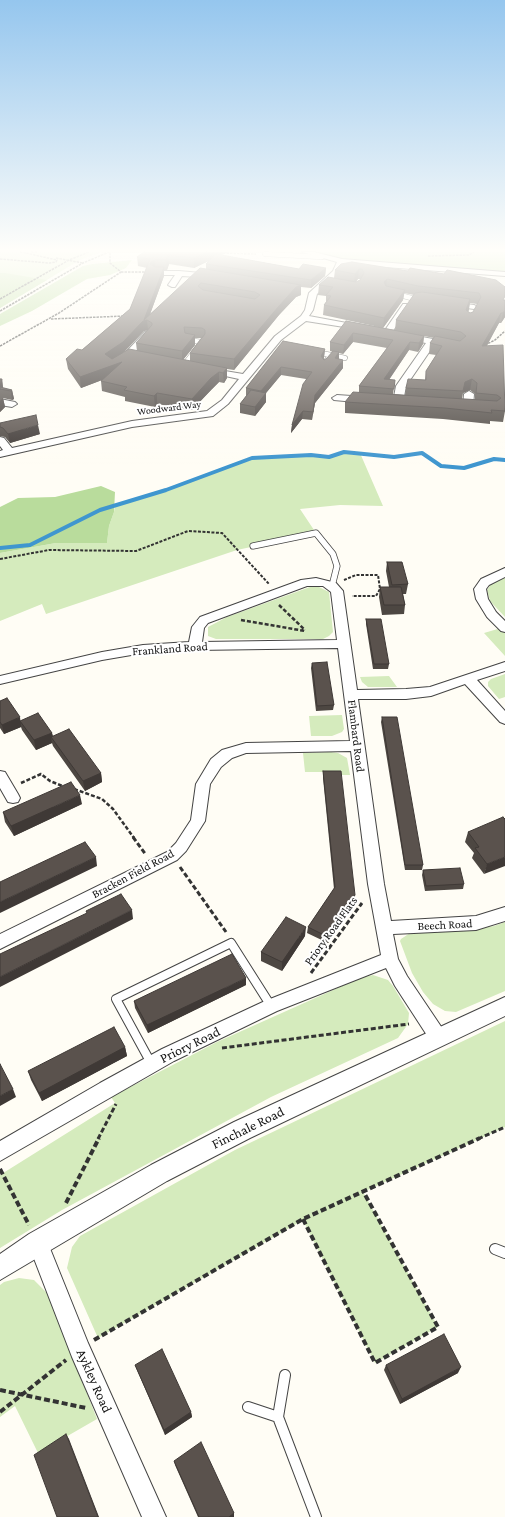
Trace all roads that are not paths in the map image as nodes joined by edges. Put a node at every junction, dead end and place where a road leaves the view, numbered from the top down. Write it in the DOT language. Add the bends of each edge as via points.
graph roads {
  1 [pos="298,323"];
  2 [pos="331,323"];
  3 [pos="394,323"];
  4 [pos="387,333"];
  5 [pos="148,334"];
  6 [pos="187,340"];
  7 [pos="431,342"];
  8 [pos="459,346"];
  9 [pos="311,351"];
  10 [pos="331,355"];
  11 [pos="345,358"];
  12 [pos="172,363"];
  13 [pos="324,364"];
  14 [pos="113,365"];
  15 [pos="191,367"];
  16 [pos="245,377"];
  17 [pos="340,388"];
  18 [pos="469,394"];
  19 [pos="337,398"];
  20 [pos="376,401"];
  21 [pos="0,402"];
  22 [pos="398,402"];
  23 [pos="12,404"];
  24 [pos="333,408"];
  25 [pos="480,408"];
  26 [pos="0,440"];
  27 [pos="5,453"];
  28 [pos="253,546"];
  29 [pos="505,572"];
  30 [pos="335,592"];
  31 [pos="505,628"];
  32 [pos="344,644"];
  33 [pos="195,646"];
  34 [pos="505,666"];
  35 [pos="468,679"];
  36 [pos="0,680"];
  37 [pos="351,695"];
  38 [pos="505,719"];
  39 [pos="357,746"];
  40 [pos="0,776"];
  41 [pos="11,794"];
  42 [pos="505,914"];
  43 [pos="383,928"];
  44 [pos="0,942"];
  45 [pos="390,959"];
  46 [pos="271,1006"];
  47 [pos="505,1006"];
  48 [pos="438,1037"];
  49 [pos="151,1063"];
  50 [pos="0,1152"];
  51 [pos="38,1243"];
  52 [pos="495,1249"];
  53 [pos="505,1253"];
  54 [pos="0,1268"];
  55 [pos="285,1375"];
  56 [pos="248,1407"];
  57 [pos="278,1418"];
  58 [pos="154,1517"];
  59 [pos="316,1517"];
  1 -- 16 [label="street, Woodward Way" via="278,338 277,344"];
  2 -- 4 [label="street"];
  3 -- 4 [label="street"];
  4 -- 7 [label="street"];
  5 -- 14 [label="street" via="132,355"];
  6 -- 15 [label="lane" via="202,342"];
  7 -- 8 [label="street"];
  7 -- 22 [label="street" via="401,386"];
  9 -- 10 [label="lane"];
  10 -- 11 [label="lane"];
  10 -- 13 [label="lane"];
  12 -- 15 [label="street"];
  15 -- 16 [label="street"];
  16 -- 27 [label="street, Woodward Way" via="225,402 210,414 132,424"];
  17 -- 19 [label="street"];
  18 -- 25 [label="street" via="464,407"];
  19 -- 20 [label="street"];
  19 -- 24 [label="street"];
  21 -- 23 [label="street"];
  26 -- 27 [label="street"];
  28 -- 30 [label="lane" via="316,533 330,549 337,566"];
  29 -- 31 [label="street" via="485,582 480,589 482,600"];
  30 -- 32 [label="street, Flambard Road"];
  30 -- 33 [label="street" via="316,582 305,583 204,620 198,627"];
  32 -- 33 [label="street, Frankland Road"];
  32 -- 37 [label="street, Flambard Road"];
  33 -- 36 [label="street, Frankland Road" via="143,649 102,656"];
  34 -- 35 [label="street"];
  35 -- 37 [label="street" via="431,691"];
  35 -- 38 [label="street"];
  37 -- 39 [label="street, Flambard Road"];
  39 -- 43 [label="street, Flambard Road"];
  39 -- 44 [label="street, Bracken Field Road" via="246,748 226,754 216,763 203,784 198,821 182,847 172,856"];
  40 -- 41 [label="street"];
  42 -- 43 [label="street, Beech Road" via="476,923"];
  43 -- 45 [label="street, Flambard Road"];
  45 -- 46 [label="street, Priory Road"];
  45 -- 48 [label="street, Flambard Road" via="400,981"];
  46 -- 49 [label="street, Priory Road"];
  46 -- 49 [label="lane" via="230,943 116,999"];
  47 -- 48 [label="street, Finchale Road"];
  48 -- 51 [label="street, Finchale Road" via="242,1130 159,1173"];
  49 -- 50 [label="street, Priory Road"];
  51 -- 54 [label="street, Finchale Road"];
  51 -- 58 [label="street, Aykley Road" via="80,1349"];
  52 -- 53 [label="lane"];
  55 -- 57 [label="lane"];
  56 -- 57 [label="lane"];
  57 -- 59 [label="lane"];
}
